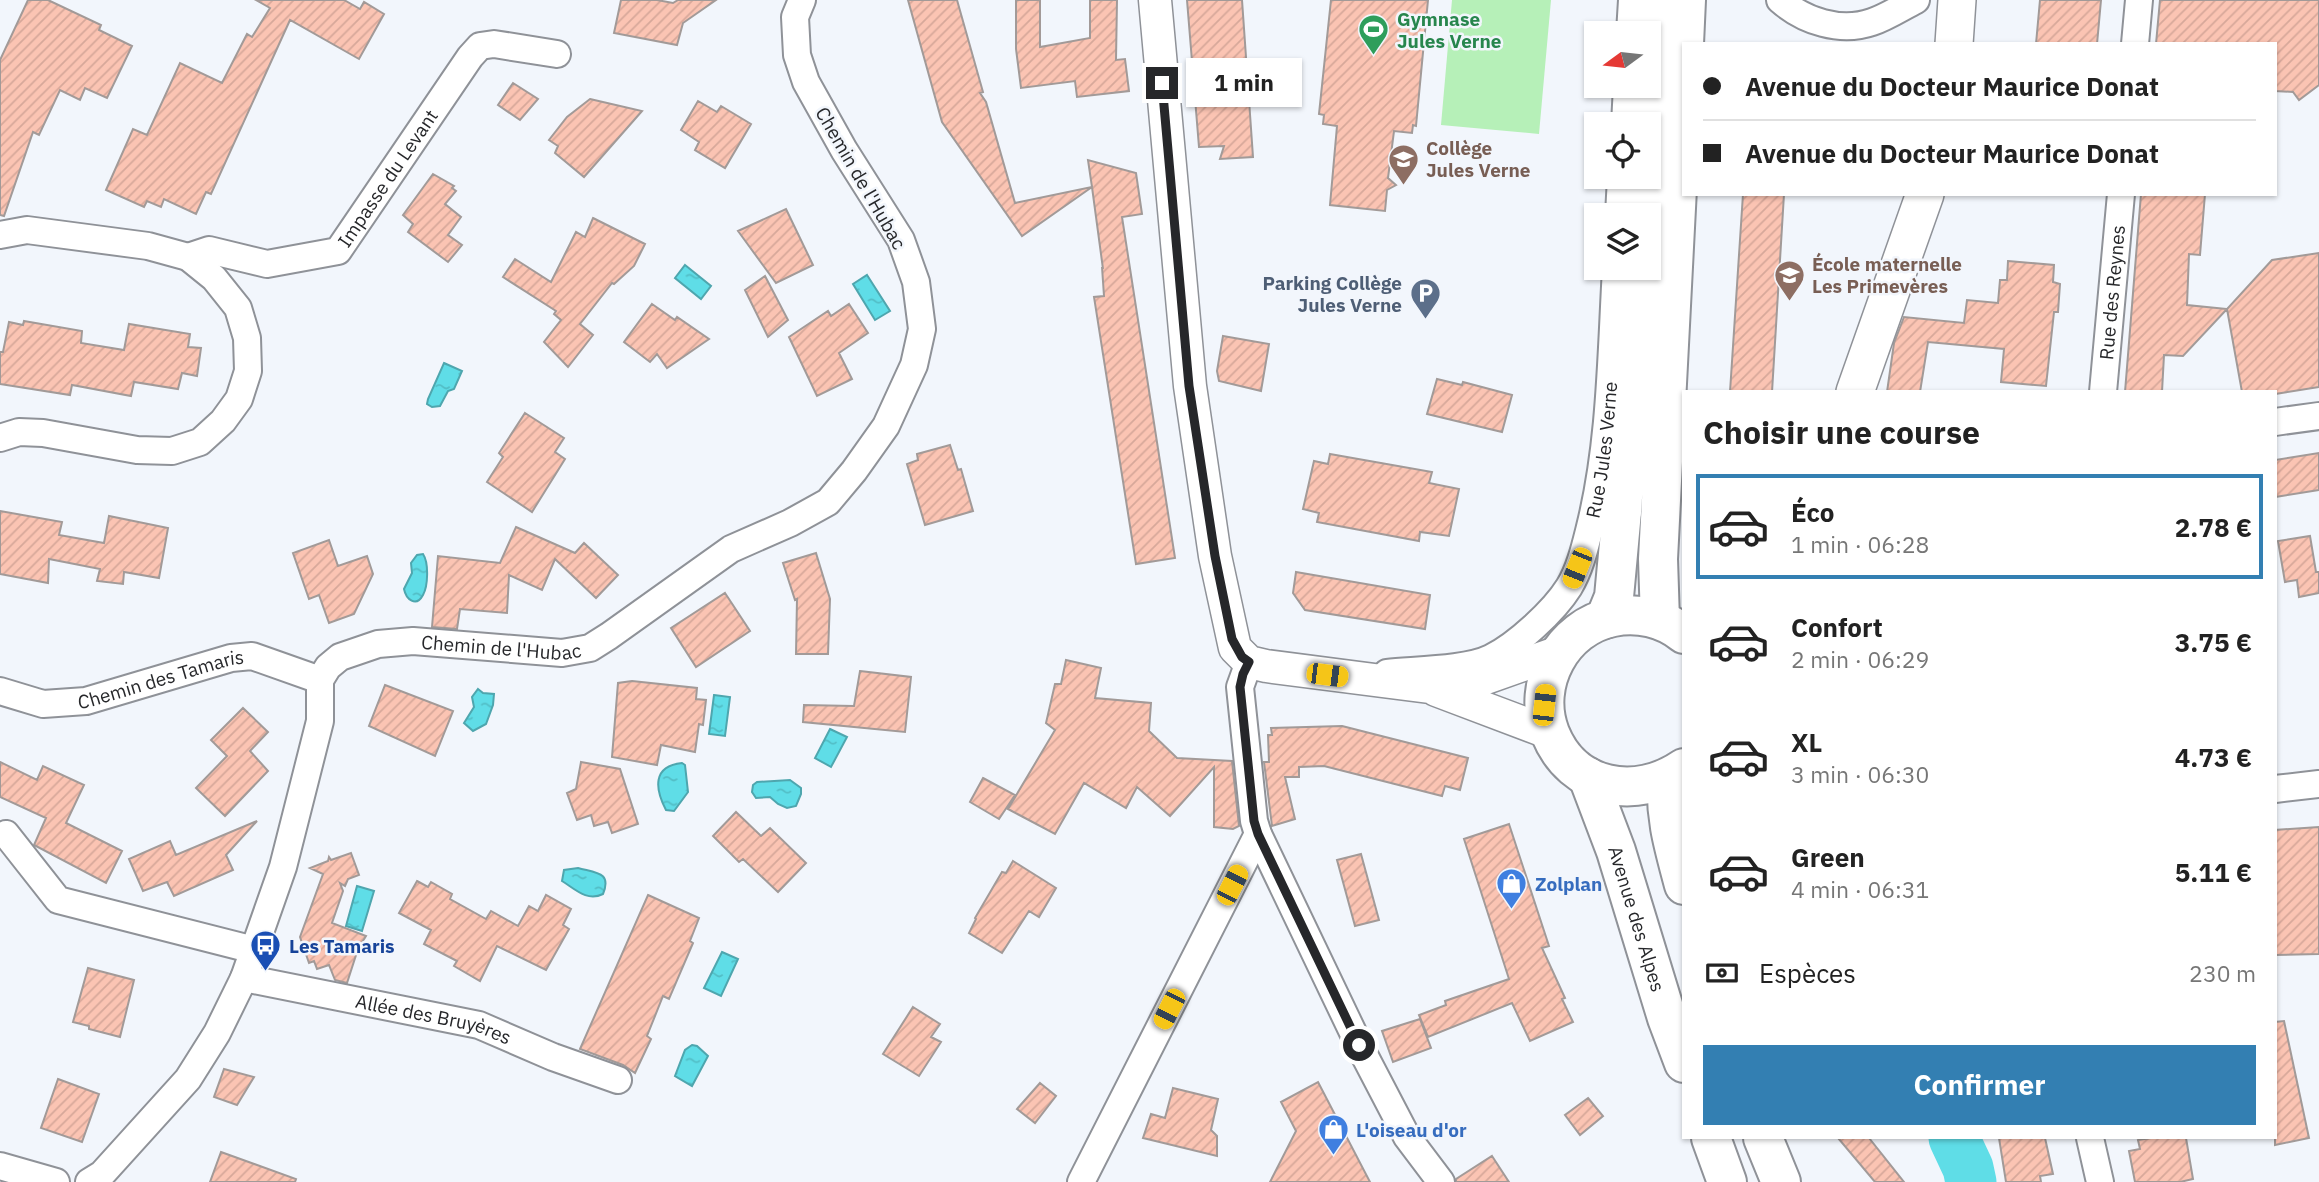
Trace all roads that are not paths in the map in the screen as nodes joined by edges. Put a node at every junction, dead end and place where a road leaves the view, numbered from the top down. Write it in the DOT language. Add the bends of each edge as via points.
graph roads {
  1 [pos="802,0"];
  2 [pos="1155,0"];
  3 [pos="1632,0"];
  4 [pos="1656,0"];
  5 [pos="1686,0"];
  6 [pos="1780,0"];
  7 [pos="1916,0"];
  8 [pos="1957,0"];
  9 [pos="2139,0"];
  10 [pos="1631,21"];
  11 [pos="1684,42"];
  12 [pos="1954,42"];
  13 [pos="2135,42"];
  14 [pos="557,54"];
  15 [pos="1682,89"];
  16 [pos="1649,112"];
  17 [pos="1924,196"];
  18 [pos="2121,196"];
  19 [pos="0,235"];
  20 [pos="188,257"];
  21 [pos="1615,280"];
  22 [pos="1639,280"];
  23 [pos="1856,390"];
  24 [pos="2103,390"];
  25 [pos="2319,416"];
  26 [pos="2277,422"];
  27 [pos="1664,425"];
  28 [pos="0,438"];
  29 [pos="1682,458"];
  30 [pos="1604,460"];
  31 [pos="1622,511"];
  32 [pos="1605,619"];
  33 [pos="1677,628"];
  34 [pos="1559,652"];
  35 [pos="1249,662"];
  36 [pos="1346,678"];
  37 [pos="320,680"];
  38 [pos="1429,687"];
  39 [pos="0,691"];
  40 [pos="1550,733"];
  41 [pos="1675,774"];
  42 [pos="1588,777"];
  43 [pos="2319,784"];
  44 [pos="2277,789"];
  45 [pos="6,834"];
  46 [pos="1258,834"];
  47 [pos="1682,876"];
  48 [pos="254,950"];
  49 [pos="244,978"];
  50 [pos="1682,1058"];
  51 [pos="618,1080"];
  52 [pos="1711,1139"];
  53 [pos="1763,1139"];
  54 [pos="2090,1139"];
  55 [pos="0,1166"];
  56 [pos="56,1182"];
  57 [pos="89,1182"];
  58 [pos="1081,1182"];
  59 [pos="1441,1182"];
  60 [pos="1727,1182"];
  61 [pos="1782,1182"];
  62 [pos="2100,1182"];
  1 -- 37 [label="street, Chemin de l'Hubac" via="795,17 797,55 806,82 901,240 916,282 922,329 914,365 886,426 855,471 828,502 731,549 590,648 562,653 413,641 378,644 340,657"];
  2 -- 35 [label="street" via="1189,386 1232,639"];
  3 -- 10 [label="street"];
  4 -- 16 [label="main road"];
  5 -- 11 [label="main road"];
  6 -- 7 [label="street" via="1821,23 1846,27 1872,22"];
  8 -- 12 [label="main road"];
  9 -- 13 [label="street"];
  14 -- 20 [label="street, Impasse du Levant" via="494,44 480,47 338,251 267,264 209,250"];
  15 -- 27 [label="main road"];
  17 -- 23 [label="main road"];
  18 -- 24 [label="street, Rue des Reynes"];
  19 -- 20 [label="street" via="27,230 148,246"];
  20 -- 28 [label="street" via="214,278 238,309 247,338 248,371 239,398 223,421 200,442 172,450 137,450 43,433 19,432"];
  21 -- 30 [label="street, Rue Jules Verne"];
  22 -- 31 [label="main road"];
  25 -- 26 [label="street"];
  27 -- 29 [label="main road"];
  27 -- 33 [label="main road" via="1658,559"];
  30 -- 31 [label="street"];
  30 -- 36 [label="street, Rue Jules Verne" via="1584,551 1570,585 1534,626 1492,658 1475,664"];
  31 -- 32 [label="main road" via="1614,597"];
  32 -- 33 [label="main road" via="1642,616"];
  32 -- 34 [label="main road" via="1580,632"];
  34 -- 38 [label="street, Rue Jules Verne" via="1469,684"];
  34 -- 40 [label="main road" via="1547,677 1544,705"];
  35 -- 36 [label="street, Rue Jules Verne"];
  35 -- 46 [label="street" via="1240,687"];
  36 -- 38 [label="street, Rue Jules Verne"];
  37 -- 39 [label="street, Chemin des Tamaris" via="253,656 231,657 86,701 43,704"];
  37 -- 48 [label="street" via="320,721 283,867"];
  38 -- 40 [label="street, Rue Jules Verne"];
  40 -- 42 [label="main road" via="1565,758"];
  41 -- 42 [label="main road" via="1648,786 1627,788"];
  41 -- 47 [label="main road" via="1666,806"];
  42 -- 50 [label="main road, Avenue des Alpes"];
  43 -- 44 [label="street"];
  45 -- 48 [label="street" via="58,900"];
  46 -- 58 [label="street"];
  46 -- 59 [label="street" via="1407,1137"];
  48 -- 49 [label="street"];
  49 -- 51 [label="street, Allée des Bruyères" via="479,1025"];
  49 -- 57 [label="street" via="188,1079 102,1174"];
  52 -- 60 [label="main road"];
  53 -- 61 [label="main road"];
  54 -- 62 [label="street"];
  55 -- 56 [label="street"];
}
